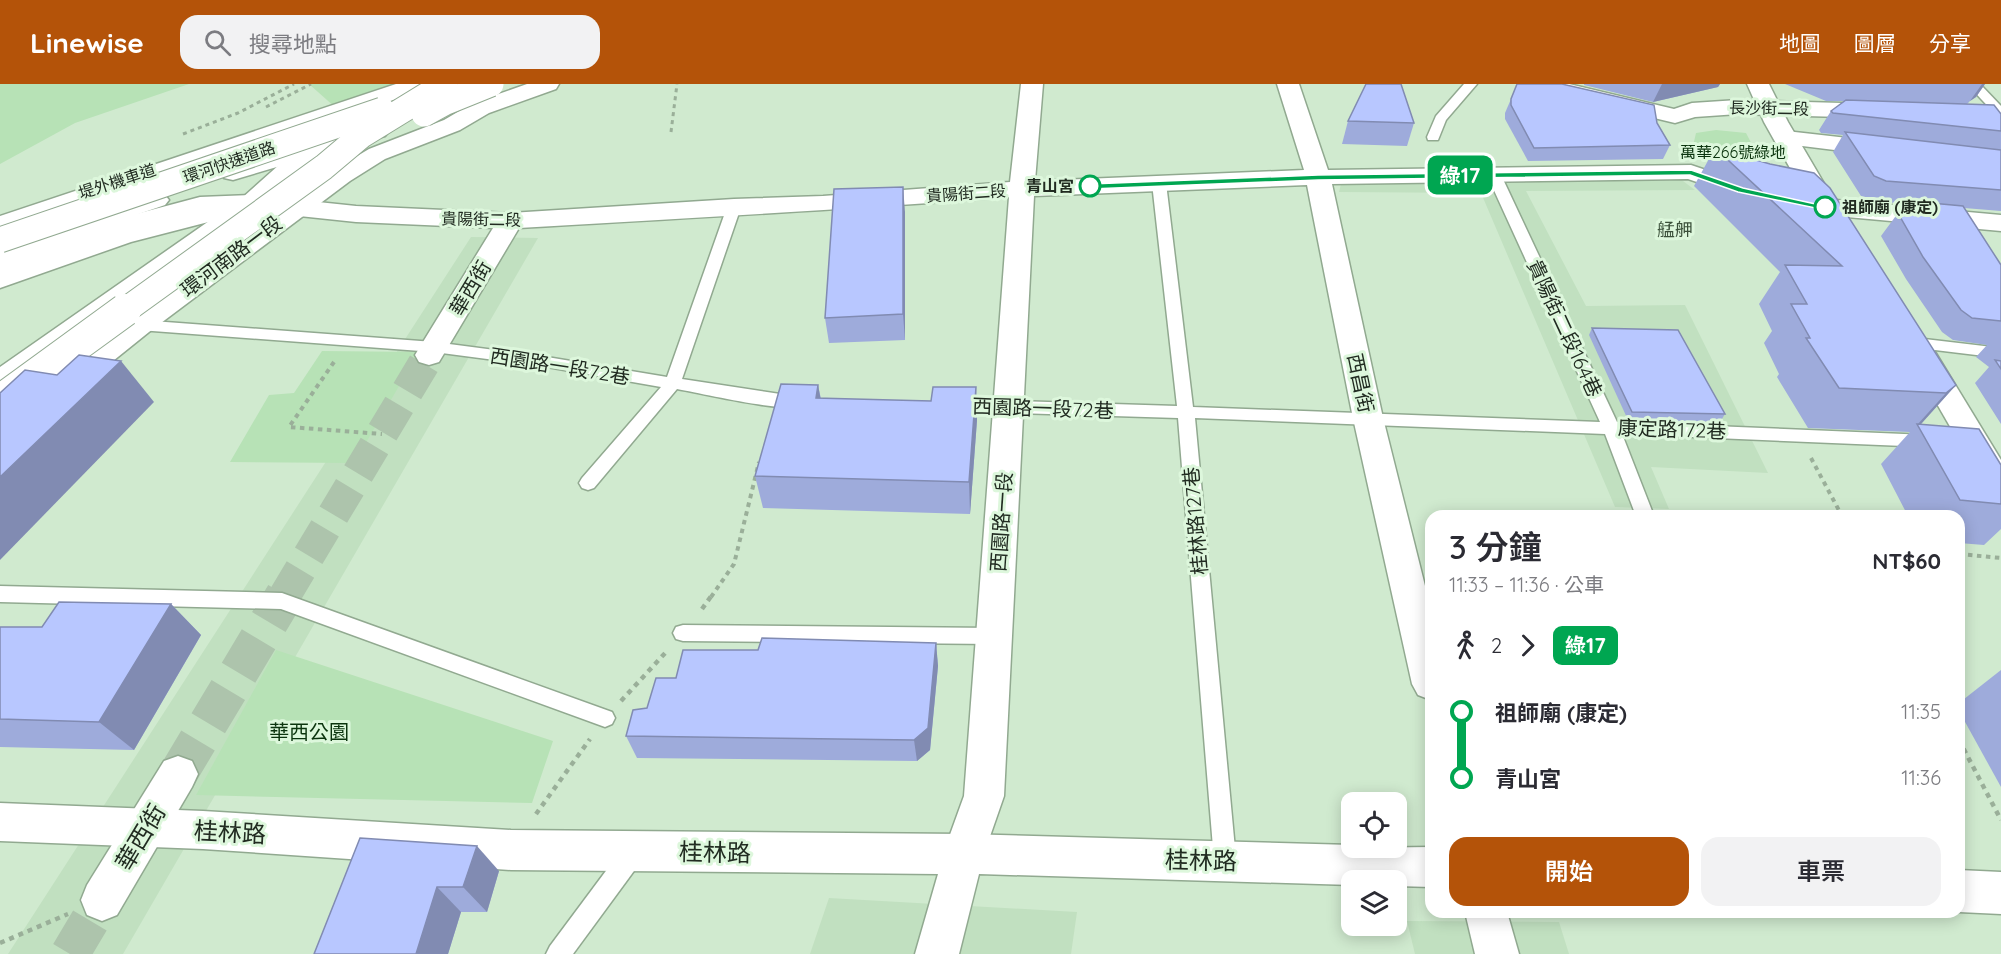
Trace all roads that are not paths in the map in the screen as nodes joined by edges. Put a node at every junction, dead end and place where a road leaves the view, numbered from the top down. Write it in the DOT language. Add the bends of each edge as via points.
graph roads {
  1 [pos="404,84"];
  2 [pos="418,84"];
  3 [pos="445,84"];
  4 [pos="457,84"];
  5 [pos="491,84"];
  6 [pos="548,84"];
  7 [pos="1032,84"];
  8 [pos="1288,84"];
  9 [pos="1471,84"];
  10 [pos="1541,84"];
  11 [pos="1758,84"];
  12 [pos="1974,84"];
  13 [pos="1770,107"];
  14 [pos="481,108"];
  15 [pos="1898,111"];
  16 [pos="1967,115"];
  17 [pos="2001,115"];
  18 [pos="1675,116"];
  19 [pos="1433,137"];
  20 [pos="1786,138"];
  21 [pos="1911,152"];
  22 [pos="325,156"];
  23 [pos="1691,172"];
  24 [pos="1494,175"];
  25 [pos="1318,177"];
  26 [pos="1159,183"];
  27 [pos="1022,189"];
  28 [pos="251,203"];
  29 [pos="734,207"];
  30 [pos="1825,207"];
  31 [pos="294,208"];
  32 [pos="510,221"];
  33 [pos="0,222"];
  34 [pos="2001,223"];
  35 [pos="1844,233"];
  36 [pos="0,240"];
  37 [pos="0,254"];
  38 [pos="0,266"];
  39 [pos="0,280"];
  40 [pos="138,325"];
  41 [pos="1909,333"];
  42 [pos="432,351"];
  43 [pos="2001,353"];
  44 [pos="0,381"];
  45 [pos="672,384"];
  46 [pos="0,401"];
  47 [pos="814,402"];
  48 [pos="940,405"];
  49 [pos="1009,407"];
  50 [pos="1186,413"];
  51 [pos="1368,418"];
  52 [pos="1611,427"];
  53 [pos="0,435"];
  54 [pos="1958,442"];
  55 [pos="588,483"];
  56 [pos="2001,487"];
  57 [pos="1643,510"];
  58 [pos="0,594"];
  59 [pos="683,633"];
  60 [pos="994,636"];
  61 [pos="1425,659"];
  62 [pos="605,718"];
  63 [pos="178,774"];
  64 [pos="0,822"];
  65 [pos="146,828"];
  66 [pos="636,851"];
  67 [pos="964,854"];
  68 [pos="1225,860"];
  69 [pos="1425,867"];
  70 [pos="1965,891"];
  71 [pos="2001,893"];
  72 [pos="102,900"];
  73 [pos="1488,918"];
  74 [pos="558,954"];
  75 [pos="937,954"];
  76 [pos="1497,954"];
  1 -- 33 [label="main road, 堤外機車道"];
  2 -- 33 [label="main road, 環河快速道路"];
  3 -- 22 [label="main road, bridge"];
  4 -- 36 [label="main road, 環河快速道路, bridge"];
  5 -- 22 [label="main road, bridge"];
  6 -- 14 [label="main road, 環河南路一段"];
  7 -- 27 [label="main road, 西園路一段"];
  8 -- 25 [label="main road, 西昌街"];
  9 -- 19 [label="lane" via="1440,119"];
  10 -- 18 [label="main road, 長沙街二段"];
  11 -- 13 [label="main road"];
  12 -- 17 [label="lane"];
  13 -- 15 [label="main road, 長沙街二段"];
  13 -- 18 [label="main road, 長沙街二段" via="1692,110"];
  13 -- 20 [label="main road"];
  14 -- 22 [label="main road, 環河南路一段" via="444,113"];
  14 -- 31 [label="main road, 環河南路一段" via="452,125 377,154"];
  16 -- 17 [label="main road"];
  18 -- 23 [label="main road" via="1663,129 1669,145"];
  20 -- 21 [label="main road"];
  20 -- 30 [label="main road"];
  22 -- 28 [label="main road, 環河南路一段" via="289,169"];
  22 -- 37 [label="main road" via="266,162"];
  22 -- 46 [label="main road, bridge"];
  23 -- 24 [label="main road, 貴陽街二段"];
  23 -- 30 [label="main road, 貴陽街二段" via="1741,190"];
  24 -- 25 [label="main road, 貴陽街二段"];
  24 -- 52 [label="lane, 貴陽街二段164巷"];
  25 -- 26 [label="main road, 貴陽街二段"];
  25 -- 51 [label="main road, 西昌街"];
  26 -- 27 [label="main road, 貴陽街二段"];
  26 -- 50 [label="lane, 桂林路127巷"];
  27 -- 29 [label="main road, 貴陽街二段"];
  27 -- 49 [label="main road, 西園路一段"];
  28 -- 31 [label="main road, 貴陽街二段"];
  28 -- 38 [label="main road" via="200,205 100,231"];
  28 -- 39 [label="main road" via="122,236"];
  28 -- 44 [label="main road, 環河南路一段"];
  29 -- 32 [label="main road, 貴陽街二段"];
  29 -- 45 [label="lane"];
  30 -- 34 [label="main road, 貴陽街二段"];
  30 -- 35 [label="main road"];
  31 -- 32 [label="main road, 貴陽街二段"];
  31 -- 40 [label="main road, 環河南路一段"];
  32 -- 42 [label="main road, 華西街"];
  40 -- 42 [label="lane, 西園路一段72巷" via="349,339"];
  40 -- 53 [label="main road, 環河南路一段"];
  41 -- 43 [label="lane"];
  41 -- 54 [label="main road"];
  42 -- 45 [label="lane, 西園路一段72巷" via="547,362"];
  45 -- 47 [label="lane, 西園路一段72巷" via="779,401"];
  45 -- 55 [label="lane"];
  48 -- 49 [label="lane, 西園路一段72巷"];
  49 -- 50 [label="lane, 西園路一段72巷"];
  49 -- 60 [label="main road, 西園路一段"];
  50 -- 51 [label="lane, 西園路一段72巷"];
  50 -- 68 [label="lane, 桂林路127巷"];
  51 -- 52 [label="lane, 康定路172巷"];
  51 -- 61 [label="main road, 西昌街"];
  52 -- 54 [label="lane, 康定路172巷"];
  52 -- 57 [label="lane, 貴陽街二段164巷"];
  54 -- 56 [label="main road"];
  58 -- 62 [label="lane" via="282,601"];
  59 -- 60 [label="lane"];
  60 -- 67 [label="main road, 西園路一段" via="984,796"];
  63 -- 65 [label="main road, 華西街"];
  64 -- 65 [label="main road, 桂林路"];
  65 -- 66 [label="main road, 桂林路" via="511,850"];
  65 -- 72 [label="main road, 華西街"];
  66 -- 67 [label="main road, 桂林路"];
  66 -- 74 [label="lane"];
  67 -- 68 [label="main road, 桂林路"];
  67 -- 75 [label="main road, 西園路一段"];
  68 -- 69 [label="main road, 桂林路"];
  70 -- 71 [label="main road"];
  73 -- 76 [label="main road"];
}
